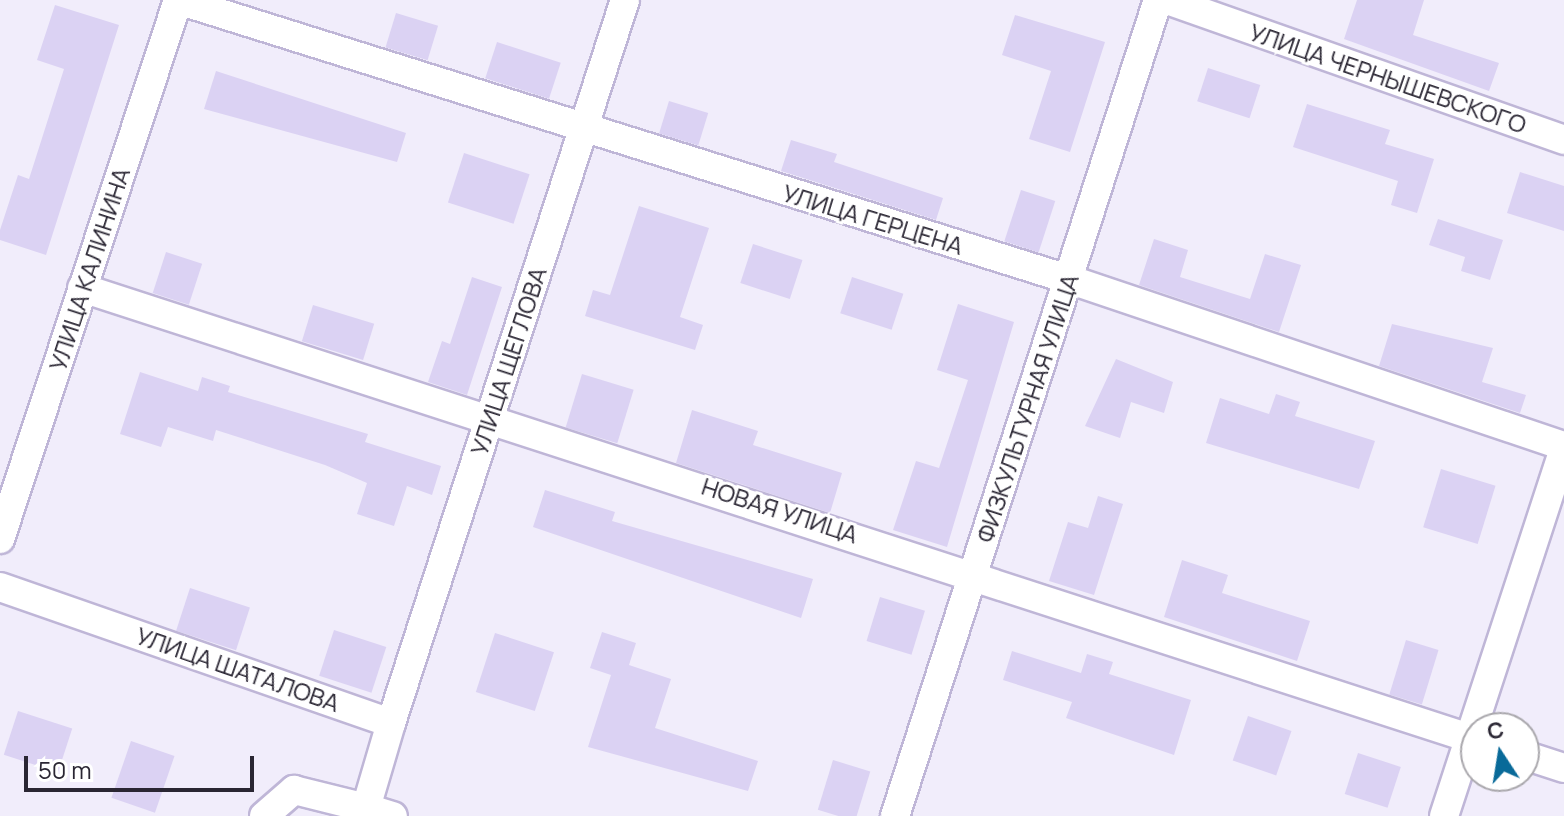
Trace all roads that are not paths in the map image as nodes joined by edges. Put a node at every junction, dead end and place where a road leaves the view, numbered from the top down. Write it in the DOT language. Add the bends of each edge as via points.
graph roads {
  1 [pos="178,0"];
  2 [pos="625,0"];
  3 [pos="1158,0"];
  4 [pos="1167,0"];
  5 [pos="583,130"];
  6 [pos="1564,140"];
  7 [pos="1068,279"];
  8 [pos="82,288"];
  9 [pos="490,419"];
  10 [pos="1564,447"];
  11 [pos="0,539"];
  12 [pos="974,572"];
  13 [pos="0,587"];
  14 [pos="1482,712"];
  15 [pos="391,723"];
  16 [pos="1460,734"];
  17 [pos="1540,760"];
  18 [pos="1564,768"];
  19 [pos="1460,775"];
  20 [pos="380,812"];
  21 [pos="264,816"];
  22 [pos="895,816"];
  23 [pos="1444,816"];
  1 -- 5 [label="street, УЛИЦА ГЕРЦЕНА"];
  1 -- 8 [label="street, УЛИЦА КАЛИНИНА"];
  2 -- 5 [label="street, УЛИЦА ЩЕГЛОВА"];
  3 -- 7 [label="street, ФИЗКУЛЬТУРНАЯ УЛИЦА"];
  4 -- 6 [label="street, УЛИЦА ЧЕРНЫШЕВСКОГО"];
  5 -- 7 [label="street, УЛИЦА ГЕРЦЕНА"];
  5 -- 9 [label="street, УЛИЦА ЩЕГЛОВА"];
  7 -- 10 [label="street, УЛИЦА ГЕРЦЕНА"];
  7 -- 12 [label="street, ФИЗКУЛЬТУРНАЯ УЛИЦА"];
  8 -- 9 [label="street, НОВАЯ УЛИЦА"];
  8 -- 11 [label="street, УЛИЦА КАЛИНИНА"];
  9 -- 12 [label="street, НОВАЯ УЛИЦА"];
  9 -- 15 [label="street, УЛИЦА ЩЕГЛОВА"];
  10 -- 14 [label="street"];
  12 -- 16 [label="street, НОВАЯ УЛИЦА"];
  12 -- 22 [label="street, ФИЗКУЛЬТУРНАЯ УЛИЦА"];
  13 -- 15 [label="street, УЛИЦА ШАТАЛОВА"];
  15 -- 20 [label="street"];
  17 -- 18 [label="street"];
  19 -- 23 [label="street"];
  20 -- 21 [label="street" via="294,790"];
}
